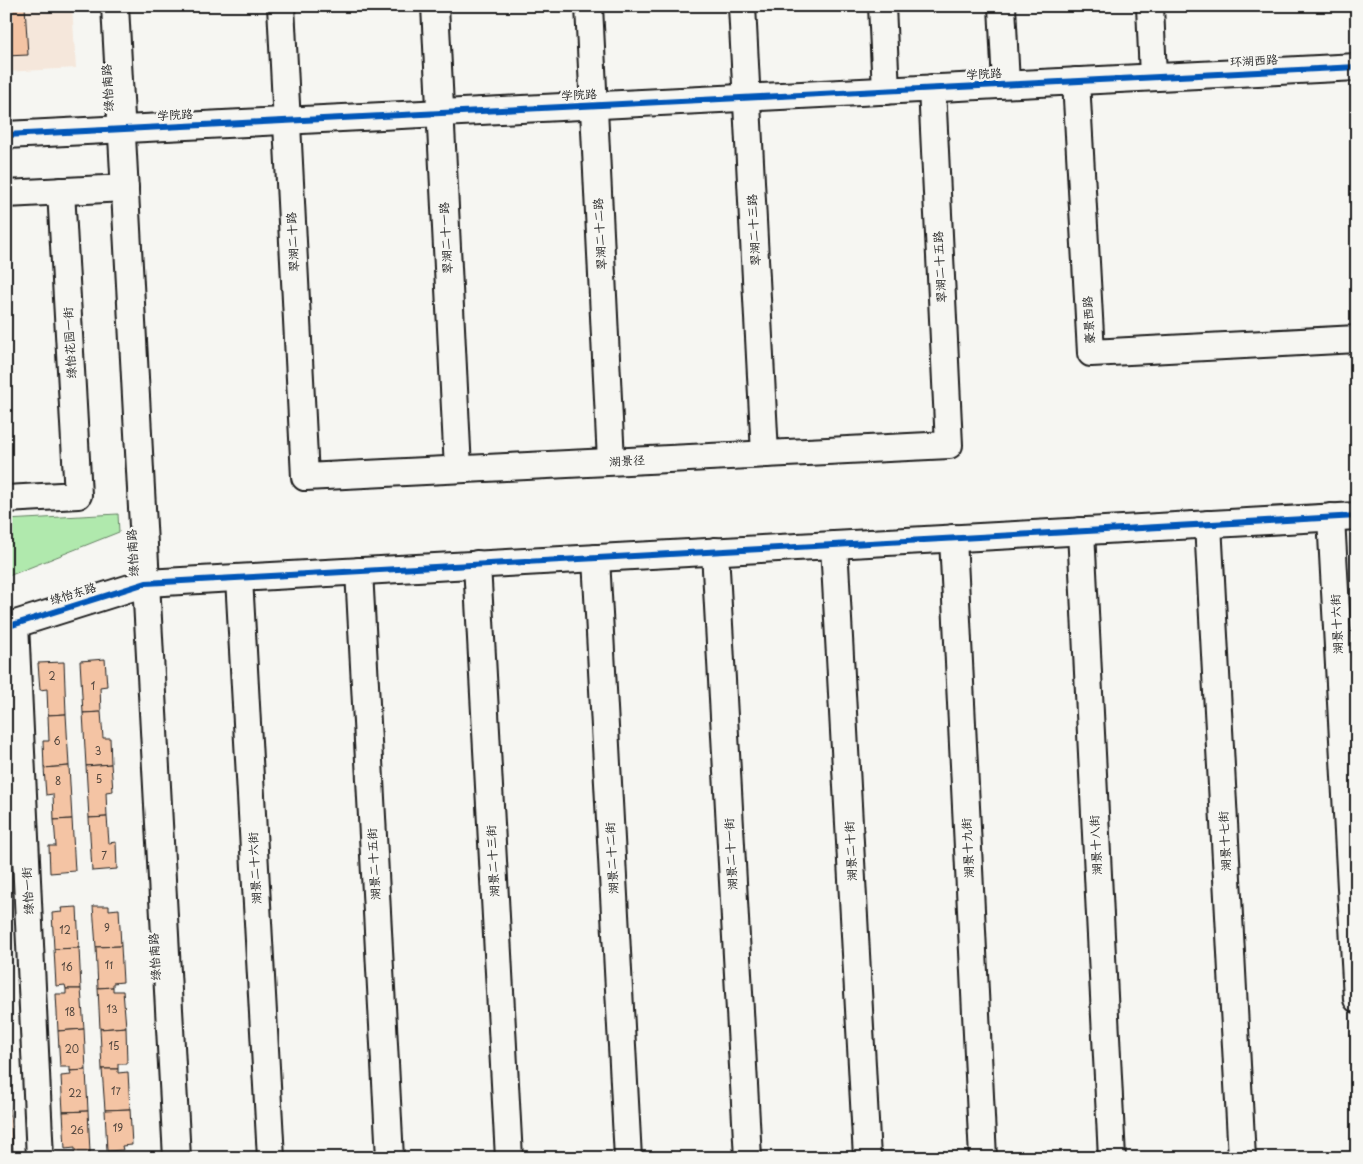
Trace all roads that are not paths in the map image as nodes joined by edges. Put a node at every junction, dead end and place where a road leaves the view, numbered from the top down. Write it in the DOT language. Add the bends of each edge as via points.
graph roads {
  1 [pos="115,6"];
  2 [pos="281,6"];
  3 [pos="435,6"];
  4 [pos="588,6"];
  5 [pos="742,6"];
  6 [pos="882,6"];
  7 [pos="1002,6"];
  8 [pos="1150,6"];
  9 [pos="1357,67"];
  10 [pos="1153,77"];
  11 [pos="1076,81"];
  12 [pos="1006,84"];
  13 [pos="932,88"];
  14 [pos="886,91"];
  15 [pos="747,98"];
  16 [pos="594,105"];
  17 [pos="440,113"];
  18 [pos="287,120"];
  19 [pos="122,129"];
  20 [pos="6,134"];
  21 [pos="125,188"];
  22 [pos="61,191"];
  23 [pos="6,194"];
  24 [pos="1357,339"];
  25 [pos="949,445"];
  26 [pos="765,454"];
  27 [pos="611,462"];
  28 [pos="458,469"];
  29 [pos="305,477"];
  30 [pos="6,499"];
  31 [pos="1357,516"];
  32 [pos="1331,517"];
  33 [pos="1208,524"];
  34 [pos="1081,531"];
  35 [pos="953,538"];
  36 [pos="834,545"];
  37 [pos="715,551"];
  38 [pos="596,558"];
  39 [pos="477,564"];
  40 [pos="359,571"];
  41 [pos="239,578"];
  42 [pos="146,582"];
  43 [pos="11,625"];
  44 [pos="1357,999"];
  45 [pos="40,1158"];
  46 [pos="177,1158"];
  47 [pos="271,1158"];
  48 [pos="390,1158"];
  49 [pos="509,1158"];
  50 [pos="628,1158"];
  51 [pos="748,1158"];
  52 [pos="867,1158"];
  53 [pos="983,1158"];
  54 [pos="1112,1158"];
  55 [pos="1242,1158"];
  1 -- 19 [label="street, 绿怡南路"];
  2 -- 18 [label="street, 翠湖二十路"];
  3 -- 17 [label="street, 翠湖二十一路"];
  4 -- 16 [label="street, 翠湖二十二路"];
  5 -- 15 [label="street, 翠湖二十三路"];
  6 -- 14 [label="street"];
  7 -- 12 [label="street"];
  8 -- 10 [label="street"];
  9 -- 10 [label="street, 环湖西路"];
  10 -- 11 [label="street, 学院路"];
  11 -- 12 [label="street, 学院路"];
  11 -- 24 [label="street, 豪景西路" via="1091,353"];
  12 -- 13 [label="street, 学院路"];
  13 -- 14 [label="street, 学院路"];
  13 -- 25 [label="street, 翠湖二十五路"];
  14 -- 15 [label="street, 学院路"];
  15 -- 16 [label="street, 学院路"];
  15 -- 26 [label="street, 翠湖二十三路"];
  16 -- 17 [label="street, 学院路"];
  16 -- 27 [label="street, 翠湖二十二路"];
  17 -- 18 [label="street, 学院路"];
  17 -- 28 [label="street, 翠湖二十一路"];
  18 -- 19 [label="street, 学院路"];
  18 -- 29 [label="street, 翠湖二十路"];
  19 -- 20 [label="street, 学院路"];
  19 -- 21 [label="street, 绿怡南路"];
  21 -- 22 [label="street"];
  21 -- 42 [label="street, 绿怡南路"];
  22 -- 23 [label="street"];
  22 -- 30 [label="street, 绿怡花园一街" via="78,495"];
  25 -- 26 [label="street, 湖景径"];
  26 -- 27 [label="street, 湖景径"];
  27 -- 28 [label="street, 湖景径"];
  28 -- 29 [label="street, 湖景径"];
  31 -- 32 [label="street, 绿怡东路"];
  32 -- 33 [label="street, 绿怡东路"];
  32 -- 44 [label="street, 湖景十六街"];
  33 -- 34 [label="street, 绿怡东路"];
  33 -- 55 [label="street, 湖景十七街"];
  34 -- 35 [label="street, 绿怡东路"];
  34 -- 54 [label="street, 湖景十八街"];
  35 -- 36 [label="street, 绿怡东路"];
  35 -- 53 [label="street, 湖景十九街"];
  36 -- 37 [label="street, 绿怡东路"];
  36 -- 52 [label="street, 湖景二十街"];
  37 -- 38 [label="street, 绿怡东路"];
  37 -- 51 [label="street, 湖景二十一街"];
  38 -- 39 [label="street, 绿怡东路"];
  38 -- 50 [label="street, 湖景二十二街"];
  39 -- 40 [label="street, 绿怡东路"];
  39 -- 49 [label="street, 湖景二十三街"];
  40 -- 41 [label="street, 绿怡东路"];
  40 -- 48 [label="street, 湖景二十五街"];
  41 -- 42 [label="street, 绿怡东路"];
  41 -- 47 [label="street, 湖景二十六街"];
  42 -- 43 [label="street, 绿怡东路"];
  42 -- 46 [label="street, 绿怡南路"];
  43 -- 45 [label="street, 绿怡一街"];
}
